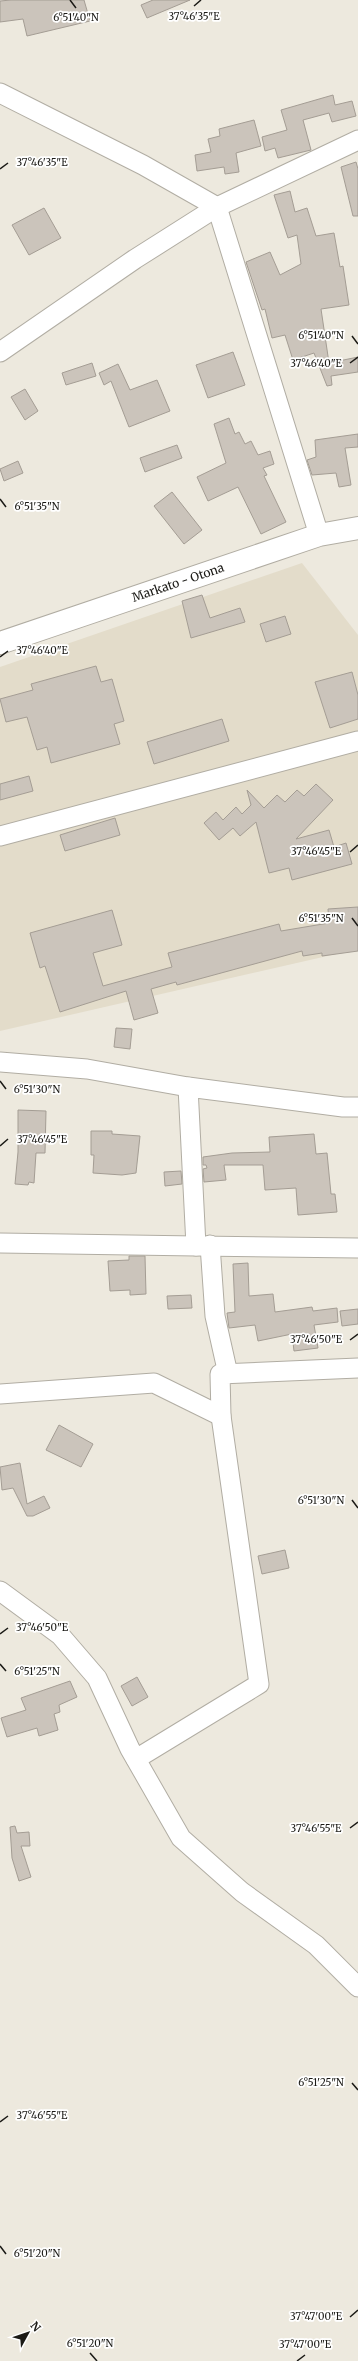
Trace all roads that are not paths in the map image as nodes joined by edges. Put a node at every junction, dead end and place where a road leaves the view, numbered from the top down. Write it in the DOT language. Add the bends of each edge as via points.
graph roads {
  1 [pos="0,93"];
  2 [pos="358,140"];
  3 [pos="217,207"];
  4 [pos="0,352"];
  5 [pos="358,528"];
  6 [pos="320,535"];
  7 [pos="0,643"];
  8 [pos="358,741"];
  9 [pos="0,836"];
  10 [pos="0,1062"];
  11 [pos="188,1087"];
  12 [pos="358,1106"];
  13 [pos="0,1243"];
  14 [pos="203,1245"];
  15 [pos="358,1248"];
  16 [pos="358,1368"];
  17 [pos="228,1374"];
  18 [pos="0,1394"];
  19 [pos="221,1416"];
  20 [pos="0,1591"];
  21 [pos="136,1759"];
  22 [pos="358,1987"];
  1 -- 3 [label="street" via="143,165"];
  2 -- 3 [label="street"];
  3 -- 4 [label="street" via="135,259"];
  3 -- 6 [label="street"];
  5 -- 6 [label="main road, Markato - Otona"];
  6 -- 7 [label="main road, Markato - Otona"];
  8 -- 9 [label="street"];
  10 -- 11 [label="street" via="87,1069"];
  11 -- 12 [label="street" via="343,1107"];
  11 -- 14 [label="street"];
  13 -- 14 [label="street"];
  14 -- 15 [label="street"];
  14 -- 17 [label="street"];
  16 -- 17 [label="street"];
  17 -- 19 [label="street" via="220,1374"];
  18 -- 19 [label="street" via="154,1383"];
  19 -- 21 [label="street" via="259,1684"];
  20 -- 21 [label="street" via="60,1635 78,1654 100,1685"];
  21 -- 22 [label="street" via="181,1838 242,1892 316,1945"];
}
